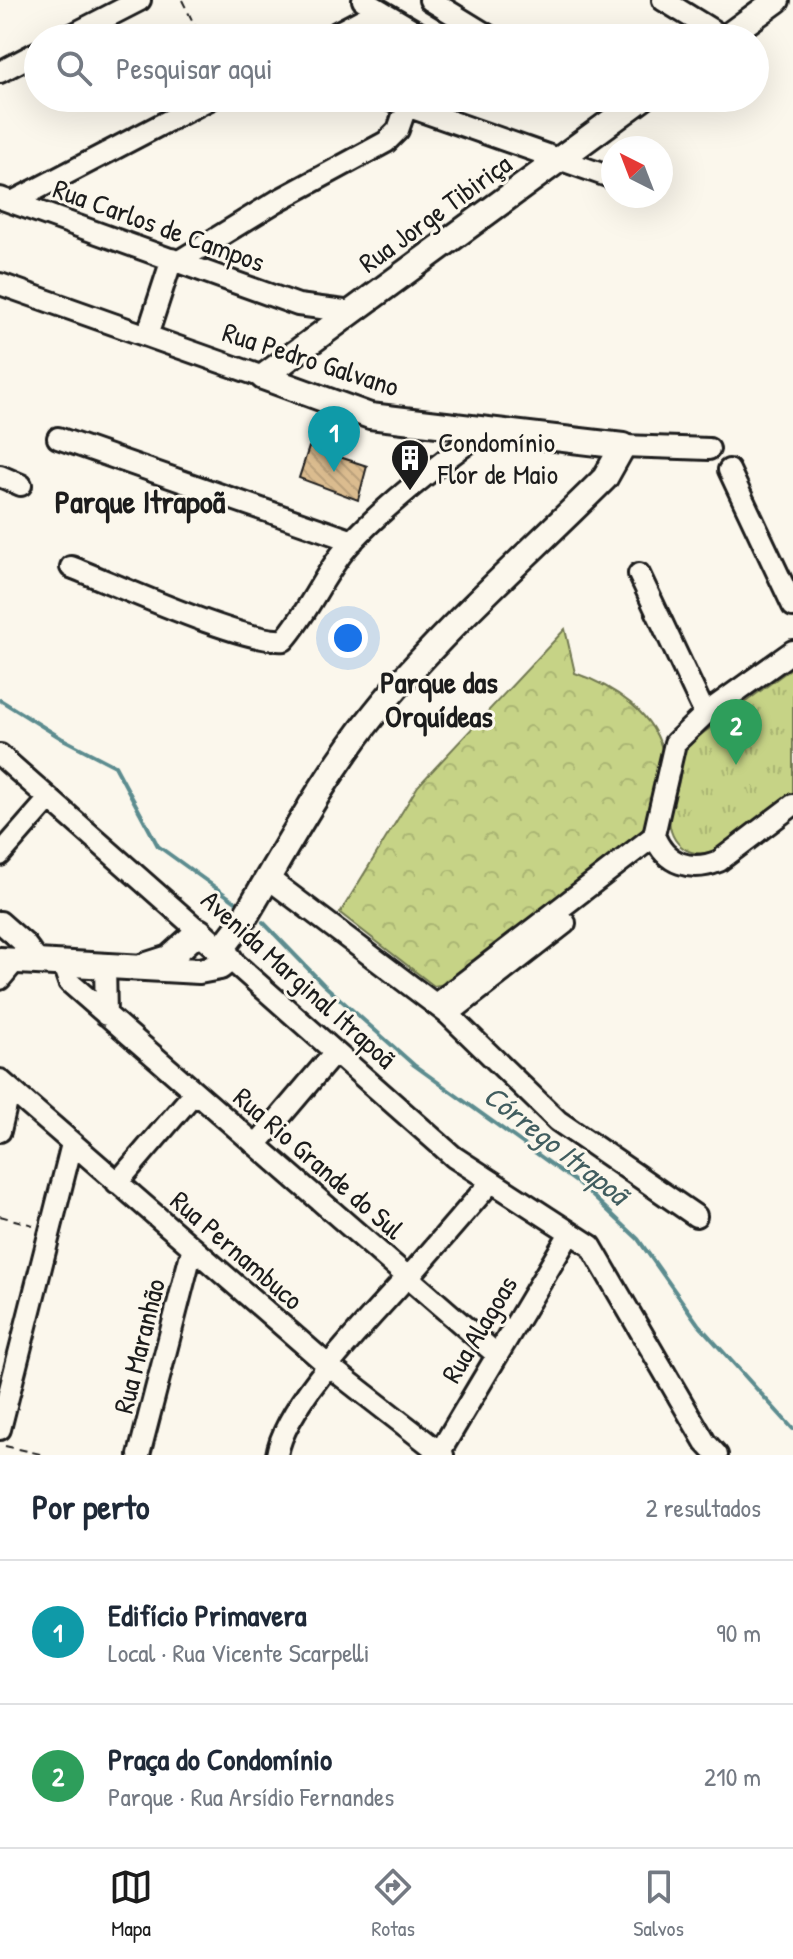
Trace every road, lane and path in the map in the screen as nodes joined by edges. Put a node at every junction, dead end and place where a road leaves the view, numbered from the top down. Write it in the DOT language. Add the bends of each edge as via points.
graph roads {
  1 [pos="140,0"];
  2 [pos="182,0"];
  3 [pos="430,0"];
  4 [pos="663,0"];
  5 [pos="777,0"];
  6 [pos="371,5"];
  7 [pos="93,24"];
  8 [pos="194,24"];
  9 [pos="346,24"];
  10 [pos="403,24"];
  11 [pos="469,24"];
  12 [pos="702,24"];
  13 [pos="744,24"];
  14 [pos="24,59"];
  15 [pos="0,72"];
  16 [pos="184,112"];
  17 [pos="404,112"];
  18 [pos="420,112"];
  19 [pos="624,112"];
  20 [pos="558,161"];
  21 [pos="601,174"];
  22 [pos="6,200"];
  23 [pos="176,260"];
  24 [pos="0,284"];
  25 [pos="298,305"];
  26 [pos="352,312"];
  27 [pos="147,336"];
  28 [pos="317,337"];
  29 [pos="263,377"];
  30 [pos="58,438"];
  31 [pos="456,439"];
  32 [pos="623,446"];
  33 [pos="709,449"];
  34 [pos="729,470"];
  35 [pos="0,476"];
  36 [pos="21,485"];
  37 [pos="353,541"];
  38 [pos="71,567"];
  39 [pos="639,574"];
  40 [pos="793,606"];
  41 [pos="793,651"];
  42 [pos="705,714"];
  43 [pos="0,755"];
  44 [pos="49,799"];
  45 [pos="793,805"];
  46 [pos="657,843"];
  47 [pos="0,855"];
  48 [pos="268,878"];
  49 [pos="0,922"];
  50 [pos="199,931"];
  51 [pos="226,955"];
  52 [pos="23,964"];
  53 [pos="105,965"];
  54 [pos="144,966"];
  55 [pos="442,1009"];
  56 [pos="106,1015"];
  57 [pos="335,1052"];
  58 [pos="5,1084"];
  59 [pos="195,1092"];
  60 [pos="0,1131"];
  61 [pos="72,1144"];
  62 [pos="256,1145"];
  63 [pos="491,1182"];
  64 [pos="117,1183"];
  65 [pos="0,1216"];
  66 [pos="696,1216"];
  67 [pos="50,1229"];
  68 [pos="570,1233"];
  69 [pos="192,1250"];
  70 [pos="408,1277"];
  71 [pos="496,1354"];
  72 [pos="330,1367"];
  73 [pos="0,1429"];
  74 [pos="0,1444"];
  75 [pos="440,1454"];
  76 [pos="45,1455"];
  77 [pos="139,1455"];
  78 [pos="277,1455"];
  79 [pos="717,1455"];
  1 -- 7 [label="street"];
  2 -- 8 [label="path"];
  3 -- 11 [label="street"];
  4 -- 12 [label="street"];
  5 -- 13 [label="main road"];
  6 -- 9 [label="street"];
  6 -- 10 [label="street"];
  14 -- 15 [label="street"];
  16 -- 22 [label="street"];
  17 -- 23 [label="street" via="398,130 386,142"];
  18 -- 20 [label="street"];
  19 -- 20 [label="main road, Rua Jorge Tibiriça"];
  20 -- 21 [label="street"];
  20 -- 26 [label="main road, Rua Jorge Tibiriça"];
  22 -- 23 [label="street, Rua Carlos de Campos"];
  23 -- 25 [label="street, Rua Carlos de Campos"];
  23 -- 27 [label="street"];
  24 -- 27 [label="street, Rua Pedro Galvano"];
  25 -- 26 [label="street, Rua Carlos de Campos"];
  25 -- 28 [label="street"];
  26 -- 28 [label="main road, Rua Jorge Tibiriça"];
  27 -- 29 [label="street, Rua Pedro Galvano"];
  28 -- 29 [label="main road, Rua Jorge Tibiriça"];
  29 -- 31 [label="main road, Rua Pedro Galvano" via="370,416"];
  30 -- 37 [label="street"];
  31 -- 32 [label="main road, Rua Pedro Galvano" via="485,431"];
  31 -- 37 [label="street"];
  32 -- 33 [label="street, Rua Pedro Galvano"];
  32 -- 48 [label="main road" via="605,478 375,713"];
  34 -- 40 [label="street"];
  35 -- 36 [label="street"];
  37 -- 38 [label="street" via="284,640 273,641"];
  39 -- 42 [label="street"];
  41 -- 42 [label="street"];
  42 -- 46 [label="street" via="675,743"];
  43 -- 44 [label="street, Avenida Marginal Itrapoã"];
  44 -- 47 [label="street"];
  44 -- 50 [label="street, Avenida Marginal Itrapoã"];
  45 -- 46 [label="street" via="706,866 673,861"];
  46 -- 55 [label="street"];
  48 -- 51 [label="main road"];
  48 -- 55 [label="street"];
  49 -- 52 [label="street, Rua Rio Grande do Sul" via="25,944"];
  50 -- 51 [label="main road, Avenida Marginal Itrapoã"];
  50 -- 54 [label="main road" via="180,951"];
  51 -- 54 [label="main road" via="206,971"];
  51 -- 57 [label="street, Avenida Marginal Itrapoã"];
  52 -- 53 [label="main road"];
  52 -- 56 [label="street, Rua Rio Grande do Sul" via="69,982"];
  53 -- 54 [label="main road"];
  53 -- 56 [label="street"];
  55 -- 66 [label="street" via="558,1121"];
  56 -- 59 [label="street, Rua Rio Grande do Sul"];
  57 -- 62 [label="street"];
  57 -- 63 [label="street, Avenida Marginal Itrapoã" via="454,1157"];
  58 -- 60 [label="street"];
  58 -- 61 [label="street, Rua Pernambuco"];
  59 -- 62 [label="street, Rua Rio Grande do Sul"];
  59 -- 64 [label="street"];
  61 -- 64 [label="street, Rua Pernambuco"];
  61 -- 67 [label="street"];
  62 -- 70 [label="street, Rua Rio Grande do Sul"];
  63 -- 68 [label="street, Avenida Marginal Itrapoã"];
  63 -- 70 [label="street"];
  64 -- 69 [label="street, Rua Pernambuco"];
  65 -- 67 [label="path"];
  67 -- 73 [label="street"];
  68 -- 71 [label="street, Rua Alagoas"];
  68 -- 79 [label="street, Avenida Marginal Itrapoã" via="591,1246 608,1270"];
  69 -- 72 [label="street, Rua Pernambuco"];
  69 -- 77 [label="street, Rua Maranhão"];
  70 -- 71 [label="street, Rua Rio Grande do Sul"];
  70 -- 72 [label="street"];
  71 -- 75 [label="street, Rua Alagoas"];
  72 -- 75 [label="street, Rua Pernambuco"];
  72 -- 78 [label="street" via="284,1431"];
  74 -- 76 [label="path"];
}
